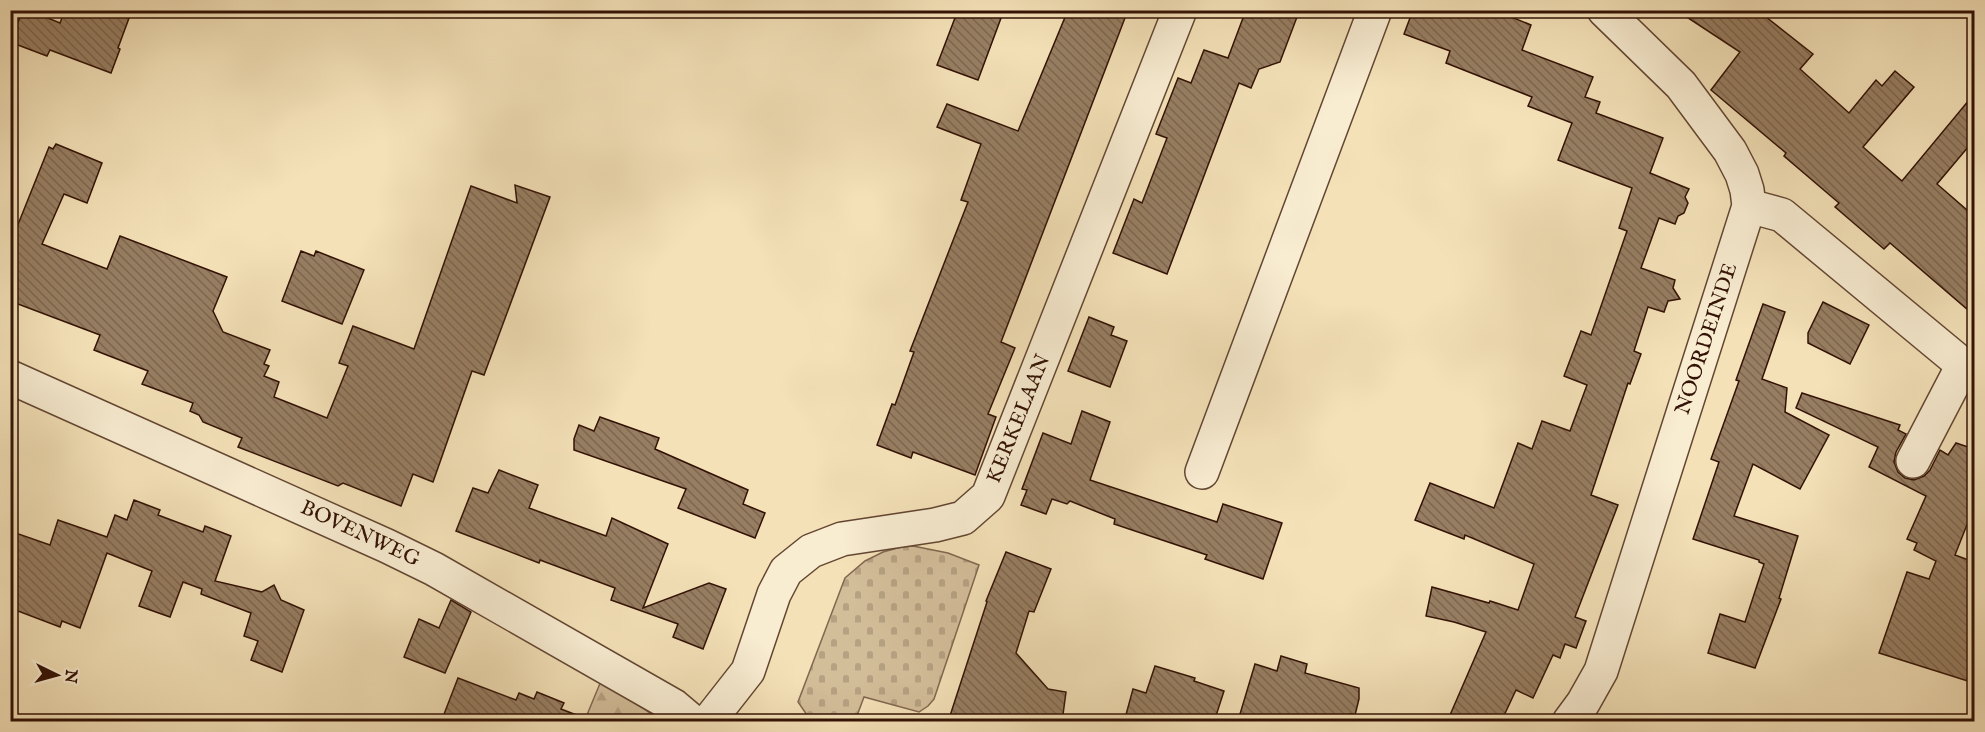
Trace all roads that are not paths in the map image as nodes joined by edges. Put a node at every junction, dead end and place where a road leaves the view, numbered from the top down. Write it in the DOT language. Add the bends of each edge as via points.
graph roads {
  1 [pos="1180,10"];
  2 [pos="1375,10"];
  3 [pos="1604,10"];
  4 [pos="1749,206"];
  5 [pos="1969,368"];
  6 [pos="10,377"];
  7 [pos="1913,461"];
  8 [pos="1202,472"];
  9 [pos="693,722"];
  10 [pos="708,722"];
  11 [pos="1569,722"];
  1 -- 10 [label="street, KERKELAAN" via="988,496 963,518 842,539 811,551 786,571 774,594 748,671"];
  2 -- 8 [label="street"];
  3 -- 4 [label="street" via="1681,85 1737,162"];
  4 -- 5 [label="street" via="1782,215"];
  4 -- 11 [label="street, NOORDEINDE" via="1601,671"];
  5 -- 7 [label="street"];
  6 -- 9 [label="street, BOVENWEG" via="434,569 674,706"];
}
